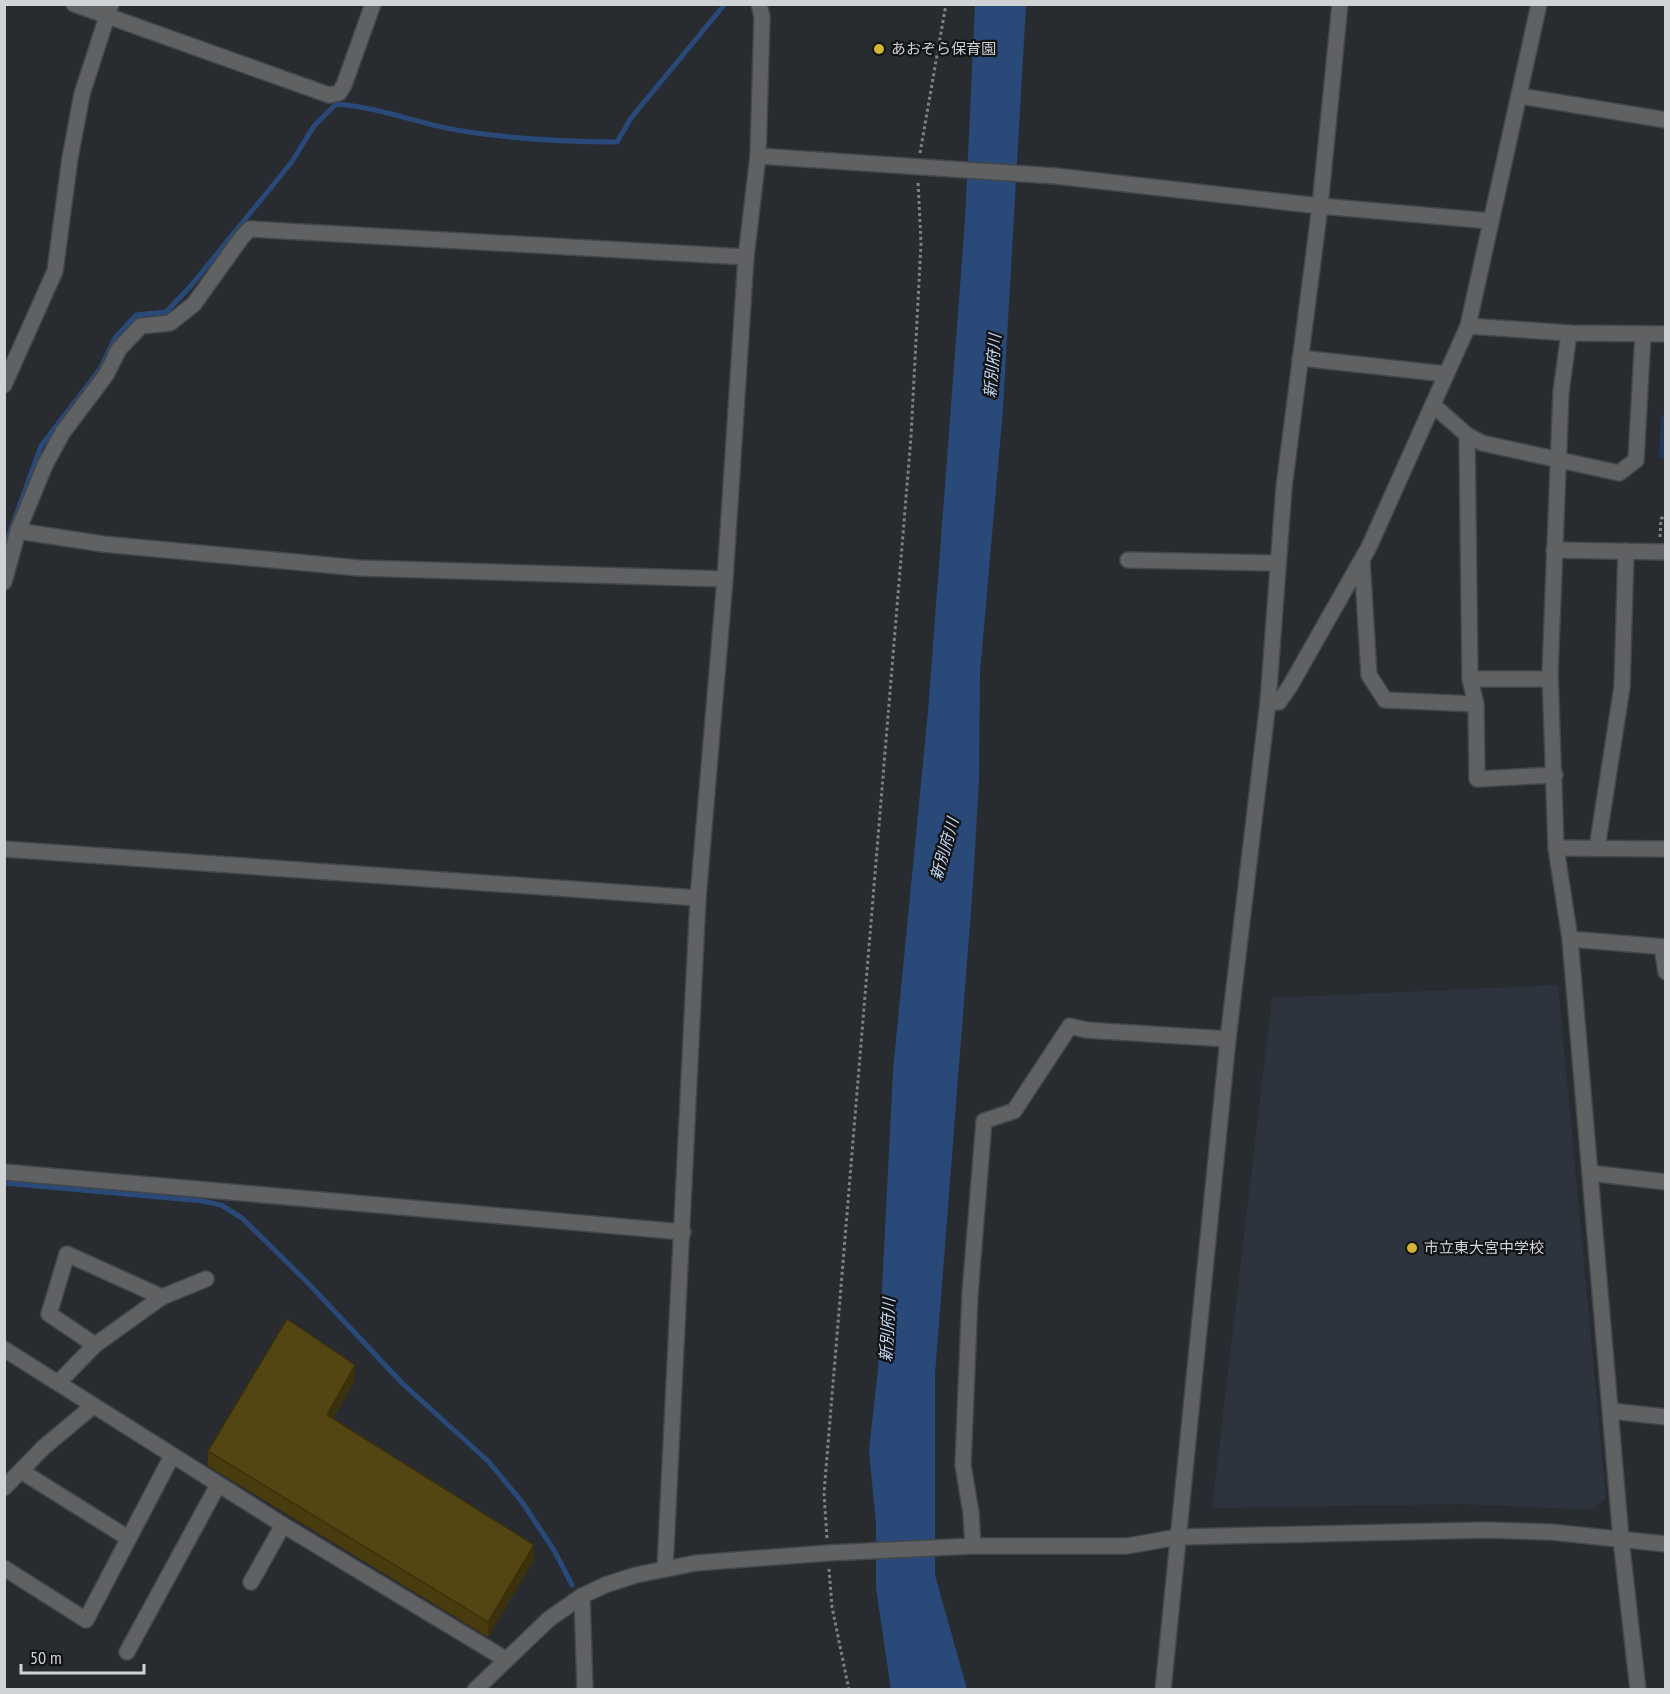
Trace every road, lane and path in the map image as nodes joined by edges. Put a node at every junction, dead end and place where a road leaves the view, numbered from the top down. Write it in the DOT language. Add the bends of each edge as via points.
graph roads {
  1 [pos="74,4"];
  2 [pos="373,4"];
  3 [pos="759,4"];
  4 [pos="946,4"];
  5 [pos="1340,4"];
  6 [pos="1539,4"];
  7 [pos="110,11"];
  8 [pos="1520,96"];
  9 [pos="1665,120"];
  10 [pos="758,156"];
  11 [pos="924,168"];
  12 [pos="1320,206"];
  13 [pos="1491,221"];
  14 [pos="746,257"];
  15 [pos="1468,326"];
  16 [pos="1569,333"];
  17 [pos="1643,334"];
  18 [pos="1665,334"];
  19 [pos="1300,358"];
  20 [pos="1446,374"];
  21 [pos="5,382"];
  22 [pos="1433,405"];
  23 [pos="1467,435"];
  24 [pos="1559,460"];
  25 [pos="1665,514"];
  26 [pos="18,531"];
  27 [pos="1554,550"];
  28 [pos="1626,551"];
  29 [pos="1662,552"];
  30 [pos="1128,560"];
  31 [pos="1362,560"];
  32 [pos="1278,563"];
  33 [pos="725,579"];
  34 [pos="4,582"];
  35 [pos="1470,679"];
  36 [pos="1550,679"];
  37 [pos="1268,702"];
  38 [pos="1476,704"];
  39 [pos="1555,775"];
  40 [pos="1556,848"];
  41 [pos="1598,848"];
  42 [pos="4,849"];
  43 [pos="1665,849"];
  44 [pos="698,898"];
  45 [pos="1570,939"];
  46 [pos="1664,947"];
  47 [pos="1665,972"];
  48 [pos="1228,1039"];
  49 [pos="4,1172"];
  50 [pos="1590,1173"];
  51 [pos="1665,1182"];
  52 [pos="683,1232"];
  53 [pos="206,1279"];
  54 [pos="162,1297"];
  55 [pos="95,1345"];
  56 [pos="4,1349"];
  57 [pos="59,1382"];
  58 [pos="93,1406"];
  59 [pos="1611,1411"];
  60 [pos="1665,1417"];
  61 [pos="172,1455"];
  62 [pos="21,1471"];
  63 [pos="218,1485"];
  64 [pos="4,1488"];
  65 [pos="284,1526"];
  66 [pos="1178,1537"];
  67 [pos="128,1538"];
  68 [pos="1621,1539"];
  69 [pos="1665,1544"];
  70 [pos="968,1547"];
  71 [pos="828,1553"];
  72 [pos="4,1568"];
  73 [pos="665,1568"];
  74 [pos="250,1582"];
  75 [pos="582,1596"];
  76 [pos="127,1652"];
  77 [pos="505,1659"];
  78 [pos="476,1689"];
  79 [pos="585,1689"];
  80 [pos="849,1689"];
  81 [pos="1163,1689"];
  82 [pos="1638,1689"];
  1 -- 7 [label="street"];
  2 -- 7 [label="street" via="344,85 339,93 329,95"];
  3 -- 10 [label="street" via="762,17"];
  4 -- 11 [label="path"];
  5 -- 12 [label="street"];
  6 -- 8 [label="street"];
  7 -- 21 [label="street" via="82,94 55,270"];
  8 -- 9 [label="street"];
  8 -- 13 [label="street"];
  10 -- 11 [label="street"];
  10 -- 14 [label="street"];
  11 -- 12 [label="street" via="1055,176"];
  11 -- 71 [label="path" via="911,437 824,1493"];
  12 -- 13 [label="street"];
  12 -- 19 [label="street"];
  13 -- 15 [label="street"];
  14 -- 26 [label="street" via="250,230 194,304 170,323 141,326 119,349 106,375 63,432"];
  14 -- 33 [label="street"];
  15 -- 16 [label="street"];
  15 -- 20 [label="street"];
  16 -- 17 [label="street"];
  16 -- 24 [label="street" via="1561,392"];
  17 -- 18 [label="street"];
  17 -- 24 [label="street" via="1636,460 1619,473"];
  19 -- 20 [label="street"];
  19 -- 32 [label="street"];
  20 -- 22 [label="street"];
  22 -- 23 [label="street"];
  22 -- 31 [label="street"];
  23 -- 24 [label="street" via="1482,443"];
  23 -- 35 [label="street"];
  24 -- 27 [label="street"];
  25 -- 29 [label="path" via="1660,519"];
  26 -- 33 [label="street" via="102,544 359,568"];
  26 -- 34 [label="street"];
  27 -- 28 [label="street"];
  27 -- 36 [label="street"];
  28 -- 29 [label="street"];
  28 -- 41 [label="street" via="1622,687"];
  30 -- 32 [label="street"];
  31 -- 37 [label="street" via="1290,686 1279,702"];
  31 -- 38 [label="street" via="1369,675 1385,700"];
  32 -- 37 [label="street"];
  33 -- 44 [label="street"];
  35 -- 36 [label="street"];
  35 -- 38 [label="street"];
  36 -- 39 [label="street"];
  37 -- 48 [label="street"];
  38 -- 39 [label="street" via="1477,779"];
  39 -- 40 [label="street"];
  40 -- 41 [label="street"];
  40 -- 45 [label="street"];
  41 -- 43 [label="street"];
  42 -- 44 [label="street"];
  44 -- 52 [label="street"];
  45 -- 46 [label="street"];
  45 -- 50 [label="street"];
  46 -- 47 [label="street"];
  48 -- 66 [label="street"];
  48 -- 70 [label="street" via="1070,1026 1014,1111 984,1121 970,1294 963,1465 971,1512"];
  49 -- 52 [label="street"];
  50 -- 51 [label="street"];
  50 -- 59 [label="street"];
  52 -- 73 [label="street"];
  53 -- 54 [label="street"];
  54 -- 55 [label="street"];
  54 -- 55 [label="street" via="67,1254 49,1314"];
  55 -- 57 [label="street"];
  56 -- 57 [label="street"];
  57 -- 58 [label="street"];
  58 -- 61 [label="street"];
  58 -- 62 [label="street"];
  59 -- 60 [label="street"];
  59 -- 68 [label="street"];
  61 -- 63 [label="street"];
  61 -- 67 [label="street"];
  62 -- 64 [label="street"];
  62 -- 67 [label="street"];
  63 -- 65 [label="street"];
  63 -- 76 [label="street"];
  65 -- 74 [label="street"];
  65 -- 77 [label="street"];
  66 -- 68 [label="street" via="1487,1530"];
  66 -- 70 [label="street" via="1127,1546"];
  66 -- 81 [label="street"];
  67 -- 72 [label="street" via="86,1620"];
  68 -- 69 [label="street"];
  68 -- 82 [label="street"];
  70 -- 71 [label="street"];
  71 -- 73 [label="street"];
  71 -- 80 [label="path" via="832,1607"];
  73 -- 75 [label="street" via="605,1585"];
  75 -- 77 [label="street" via="549,1619"];
  75 -- 79 [label="street"];
  77 -- 78 [label="street"];
}
